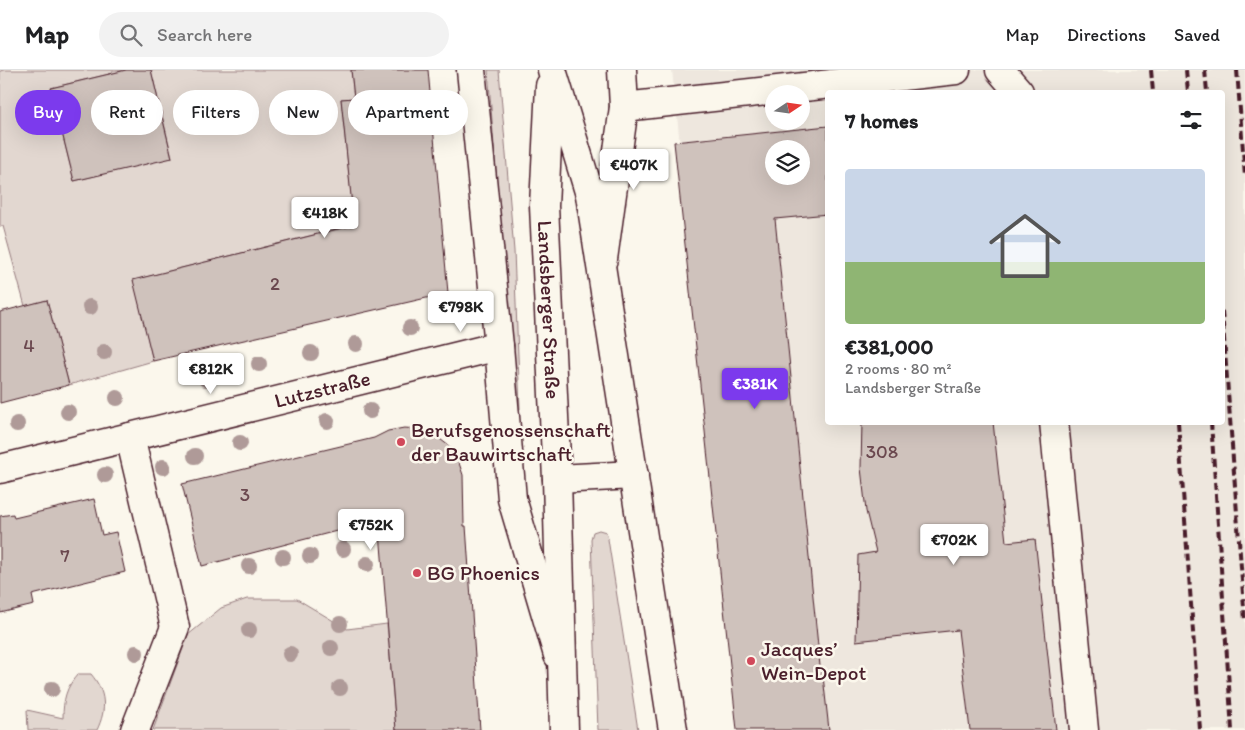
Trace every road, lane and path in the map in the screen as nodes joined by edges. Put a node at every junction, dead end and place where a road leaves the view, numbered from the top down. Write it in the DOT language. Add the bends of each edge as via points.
graph roads {
  1 [pos="471,70"];
  2 [pos="551,70"];
  3 [pos="622,70"];
  4 [pos="956,70"];
  5 [pos="1000,70"];
  6 [pos="1018,90"];
  7 [pos="624,107"];
  8 [pos="601,268"];
  9 [pos="499,346"];
  10 [pos="1054,425"];
  11 [pos="130,437"];
  12 [pos="0,469"];
  13 [pos="634,475"];
  14 [pos="556,479"];
  15 [pos="562,668"];
  16 [pos="135,730"];
  17 [pos="564,730"];
  18 [pos="673,730"];
  19 [pos="1084,730"];
  1 -- 9 [label="main road, Landsberger Straße"];
  2 -- 8 [label="main road, Landsberger Straße" via="590,195"];
  2 -- 14 [label="main road, Landsberger Straße" via="544,206"];
  3 -- 7 [label="main road, Landsberger Straße"];
  4 -- 7 [label="main road"];
  5 -- 6 [label="main road"];
  7 -- 8 [label="main road, Landsberger Straße"];
  8 -- 13 [label="main road, Landsberger Straße"];
  9 -- 11 [label="main road, Lutzstraße"];
  9 -- 15 [label="main road, Landsberger Straße" via="512,499"];
  10 -- 19 [label="main road"];
  11 -- 12 [label="main road, Lutzstraße"];
  11 -- 16 [label="main road" via="175,627"];
  13 -- 14 [label="main road"];
  13 -- 18 [label="main road, Landsberger Straße"];
  14 -- 15 [label="main road, Landsberger Straße"];
  15 -- 17 [label="main road, Landsberger Straße"];
}
